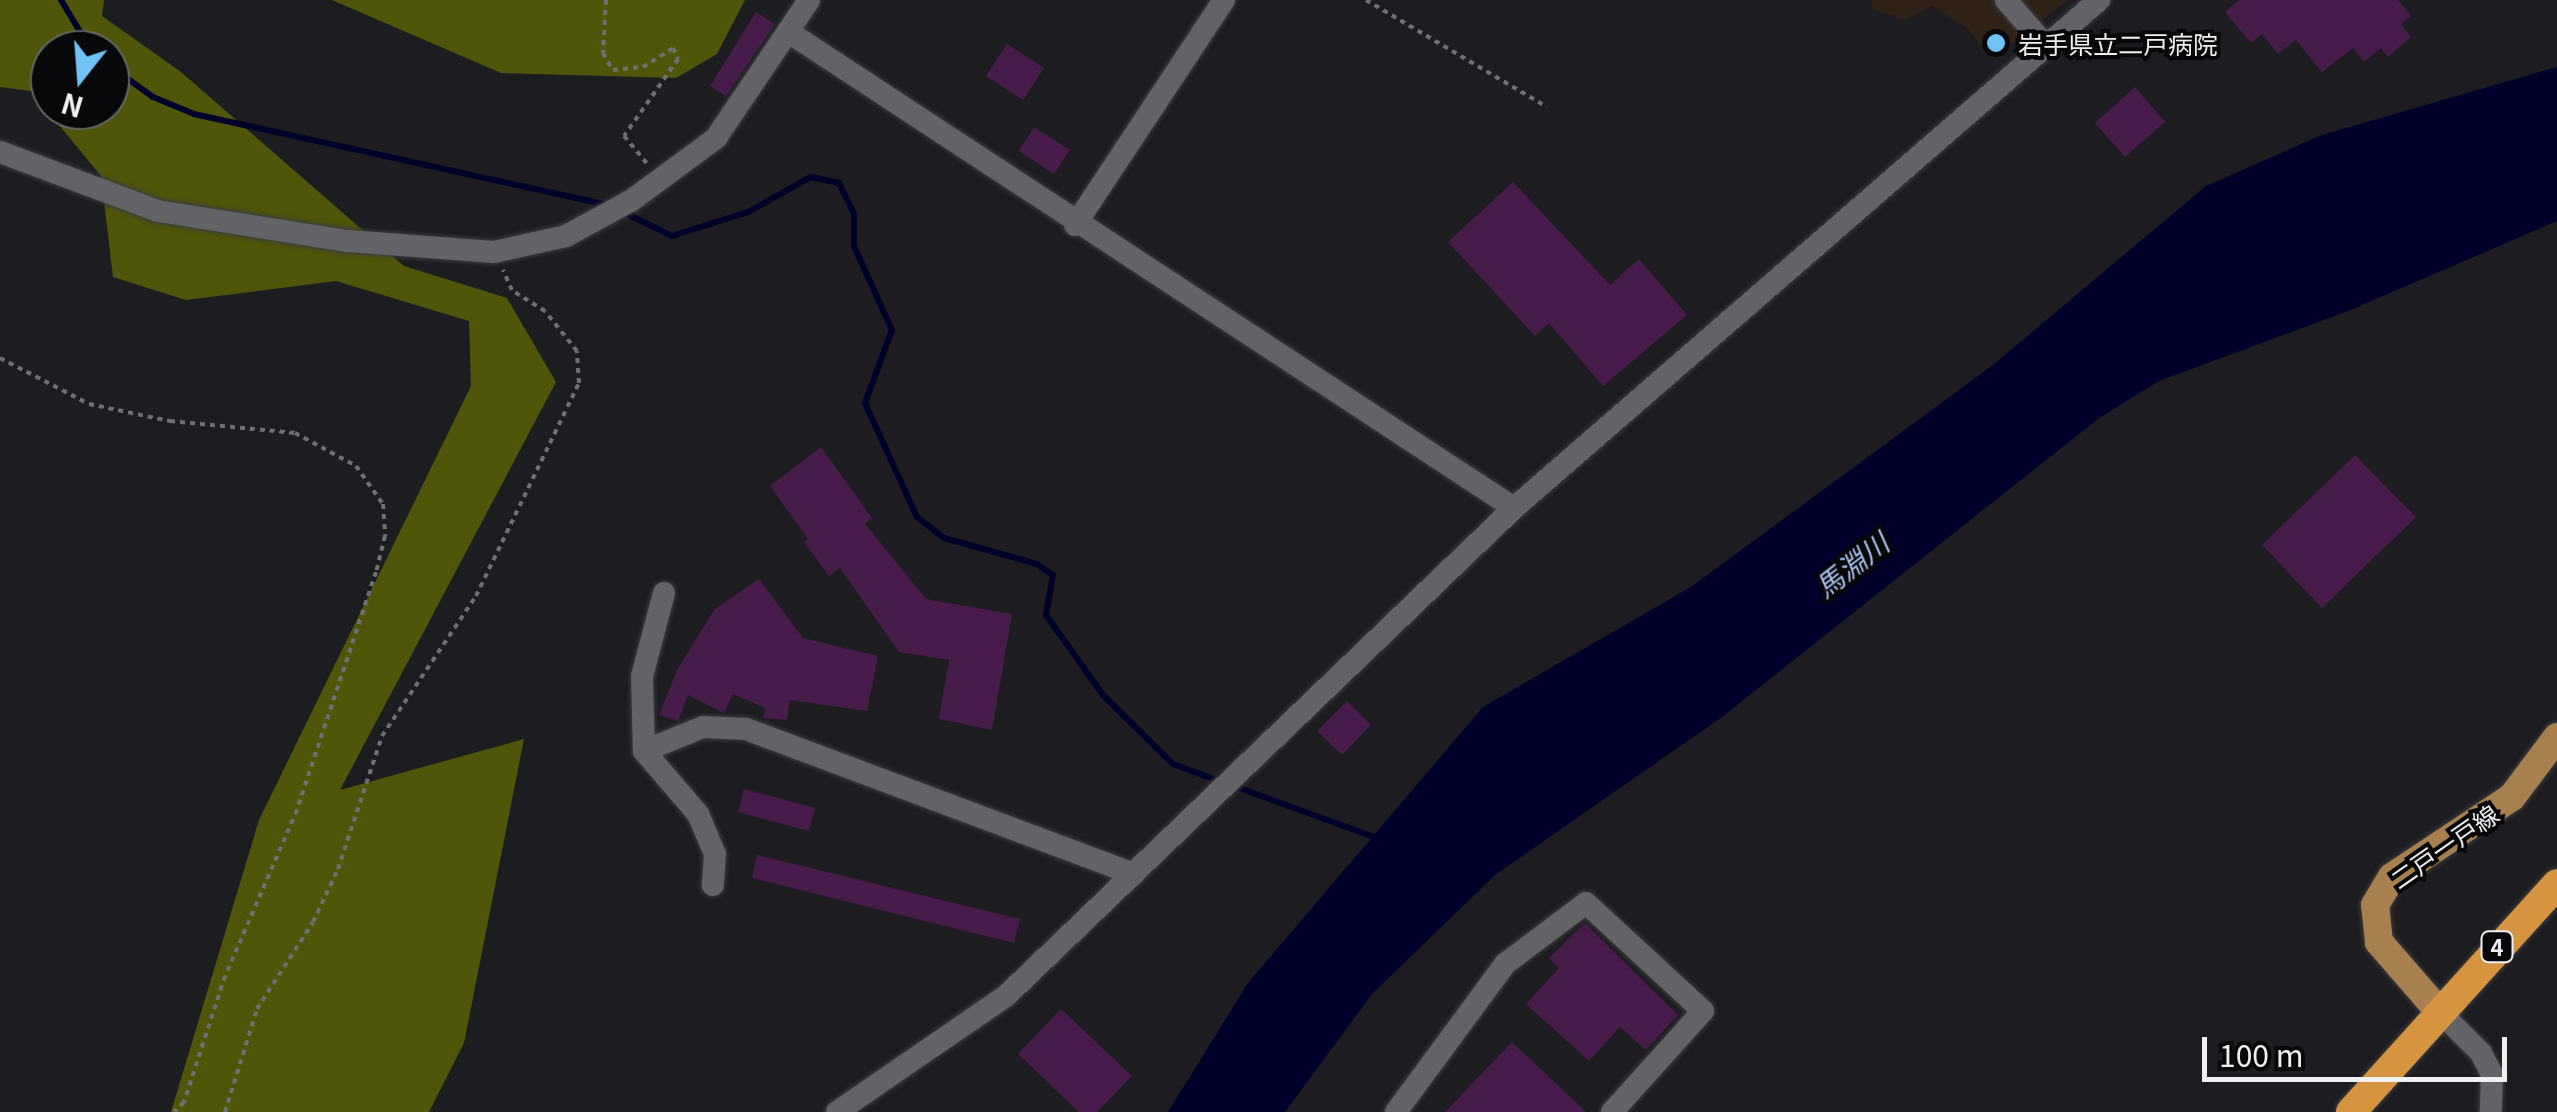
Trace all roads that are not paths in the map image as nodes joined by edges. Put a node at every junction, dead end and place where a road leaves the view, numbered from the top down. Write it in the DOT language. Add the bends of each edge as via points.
graph roads {
  1 [pos="809,0"];
  2 [pos="1224,0"];
  3 [pos="2006,0"];
  4 [pos="2099,0"];
  5 [pos="790,33"];
  6 [pos="2046,46"];
  7 [pos="0,152"];
  8 [pos="1075,226"];
  9 [pos="1514,508"];
  10 [pos="664,593"];
  11 [pos="2557,736"];
  12 [pos="644,751"];
  13 [pos="1134,874"];
  14 [pos="2557,884"];
  15 [pos="713,886"];
  16 [pos="2438,1009"];
  17 [pos="837,1112"];
  18 [pos="1396,1112"];
  19 [pos="1612,1112"];
  20 [pos="2350,1112"];
  21 [pos="2491,1112"];
  1 -- 5 [label="street"];
  2 -- 8 [label="street"];
  3 -- 6 [label="street"];
  4 -- 6 [label="street"];
  5 -- 7 [label="street" via="736,116 661,180 566,236 494,252 348,242 158,211"];
  5 -- 8 [label="street"];
  6 -- 9 [label="street"];
  8 -- 9 [label="street"];
  9 -- 13 [label="street"];
  10 -- 12 [label="street" via="642,676"];
  11 -- 16 [label="main road, 二戸一戸線" via="2512,797 2392,877 2375,906 2379,942"];
  12 -- 13 [label="street" via="703,728 746,729"];
  12 -- 15 [label="street" via="698,814 715,854"];
  13 -- 17 [label="street" via="1007,995"];
  14 -- 16 [label="highway, 4"];
  16 -- 20 [label="highway, 4"];
  16 -- 21 [label="street" via="2481,1053 2492,1075"];
  18 -- 19 [label="street" via="1505,964 1586,903 1703,1011"];
}
